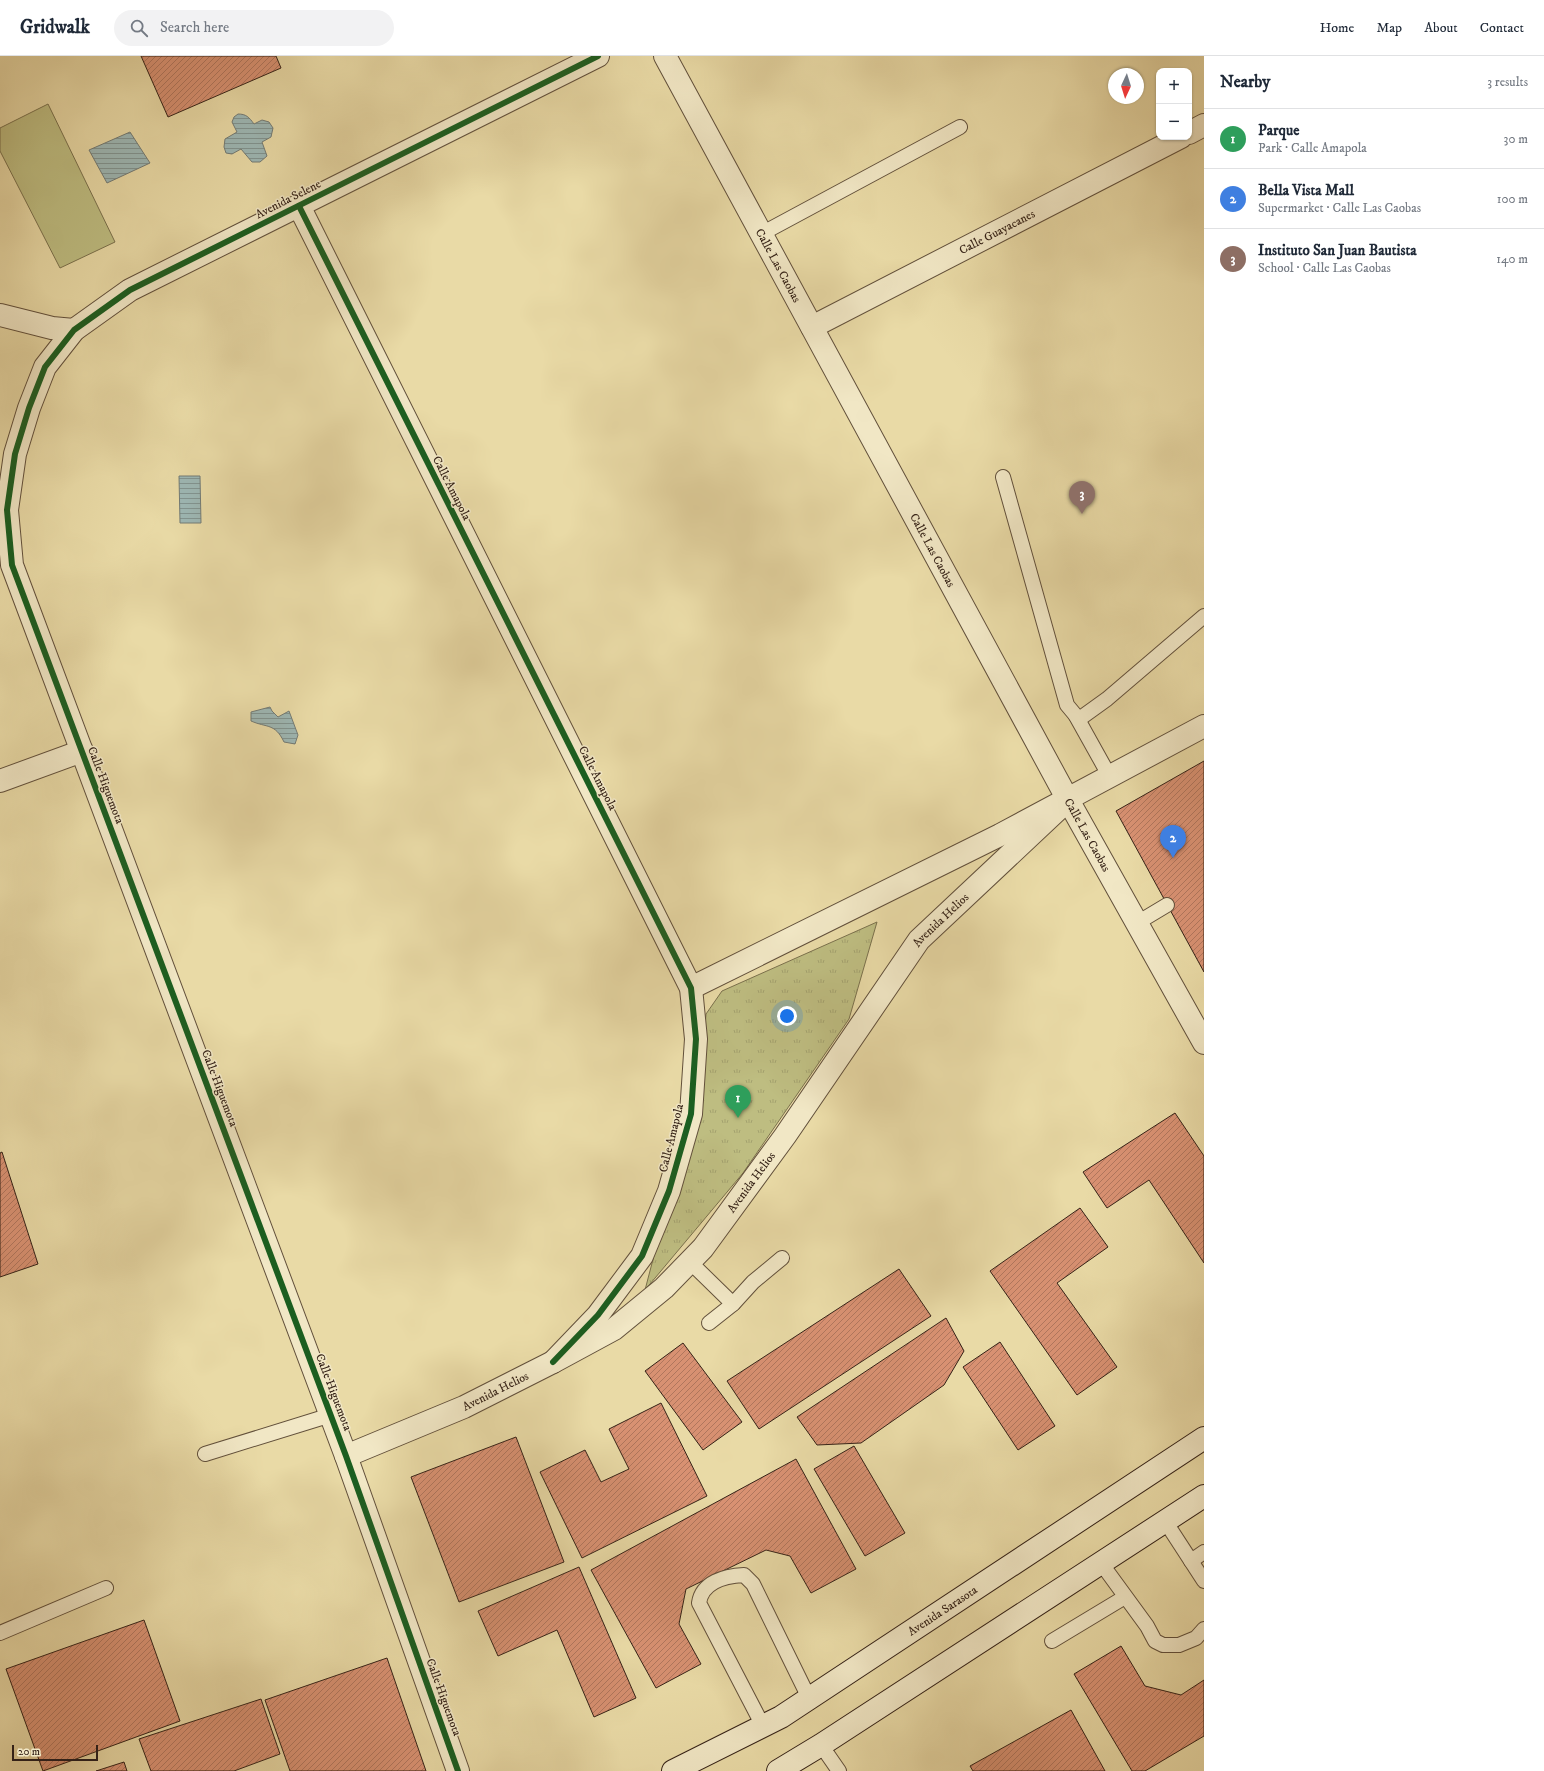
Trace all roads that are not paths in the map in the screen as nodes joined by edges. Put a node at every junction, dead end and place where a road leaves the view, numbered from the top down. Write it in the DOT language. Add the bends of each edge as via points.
graph roads {
  1 [pos="598,56"];
  2 [pos="665,56"];
  3 [pos="1204,125"];
  4 [pos="960,128"];
  5 [pos="1192,131"];
  6 [pos="1175,140"];
  7 [pos="299,206"];
  8 [pos="761,234"];
  9 [pos="0,315"];
  10 [pos="812,327"];
  11 [pos="74,330"];
  12 [pos="29,408"];
  13 [pos="1003,477"];
  14 [pos="0,545"];
  15 [pos="12,565"];
  16 [pos="1204,616"];
  17 [pos="1076,716"];
  18 [pos="1204,726"];
  19 [pos="82,751"];
  20 [pos="1110,777"];
  21 [pos="0,782"];
  22 [pos="1068,800"];
  23 [pos="1167,905"];
  24 [pos="1137,923"];
  25 [pos="691,988"];
  26 [pos="1204,1043"];
  27 [pos="782,1258"];
  28 [pos="689,1261"];
  29 [pos="733,1304"];
  30 [pos="709,1323"];
  31 [pos="553,1362"];
  32 [pos="331,1415"];
  33 [pos="1204,1438"];
  34 [pos="204,1454"];
  35 [pos="346,1456"];
  36 [pos="1204,1496"];
  37 [pos="1165,1521"];
  38 [pos="1204,1552"];
  39 [pos="1191,1561"];
  40 [pos="1101,1563"];
  41 [pos="1204,1581"];
  42 [pos="106,1588"];
  43 [pos="1125,1597"];
  44 [pos="1204,1629"];
  45 [pos="0,1633"];
  46 [pos="1052,1641"];
  47 [pos="809,1698"];
  48 [pos="763,1726"];
  49 [pos="821,1745"];
  50 [pos="458,1771"];
  51 [pos="673,1771"];
  52 [pos="778,1771"];
  53 [pos="839,1771"];
  1 -- 7 [label="street, Avenida Selene"];
  2 -- 8 [label="street, Calle Las Caobas"];
  3 -- 5 [label="street"];
  4 -- 8 [label="lane"];
  6 -- 10 [label="street, Calle Guayacanes"];
  7 -- 11 [label="street, Avenida Selene" via="130,290"];
  7 -- 25 [label="street, Calle Amapola"];
  8 -- 10 [label="street, Calle Las Caobas"];
  9 -- 11 [label="street" via="52,328"];
  10 -- 22 [label="street, Calle Las Caobas"];
  11 -- 12 [label="street, Avenida Selene" via="45,367"];
  12 -- 15 [label="street, Calle Higuemota" via="15,454 7,510"];
  13 -- 17 [label="lane" via="1067,705"];
  14 -- 15 [label="street"];
  15 -- 19 [label="street, Calle Higuemota"];
  16 -- 17 [label="lane" via="1107,699 1082,717"];
  17 -- 20 [label="lane"];
  18 -- 20 [label="street, Avenida Helios"];
  19 -- 21 [label="street"];
  19 -- 32 [label="street, Calle Higuemota"];
  20 -- 22 [label="street, Avenida Helios"];
  22 -- 24 [label="street, Calle Las Caobas"];
  22 -- 25 [label="street, Avenida Helios"];
  22 -- 28 [label="street, Avenida Helios" via="919,940 785,1136 703,1248"];
  23 -- 24 [label="lane"];
  24 -- 26 [label="street, Calle Las Caobas"];
  25 -- 31 [label="street, Calle Amapola" via="696,1039 691,1114 669,1191 642,1256 598,1314"];
  27 -- 29 [label="lane" via="753,1282"];
  28 -- 29 [label="lane"];
  28 -- 31 [label="street, Avenida Helios" via="664,1288 614,1329"];
  29 -- 30 [label="lane"];
  31 -- 35 [label="street, Avenida Helios" via="464,1407"];
  32 -- 34 [label="lane"];
  32 -- 35 [label="street, Calle Higuemota"];
  33 -- 47 [label="street, Avenida Sarasota"];
  35 -- 50 [label="street, Calle Higuemota"];
  36 -- 37 [label="street"];
  37 -- 39 [label="lane"];
  37 -- 40 [label="street"];
  38 -- 39 [label="lane"];
  39 -- 41 [label="lane"];
  40 -- 43 [label="lane"];
  40 -- 49 [label="street"];
  42 -- 45 [label="lane"];
  43 -- 44 [label="lane" via="1155,1640 1163,1645 1179,1645 1196,1638"];
  43 -- 46 [label="lane"];
  47 -- 48 [label="street, Avenida Sarasota"];
  47 -- 48 [label="lane" via="753,1584 744,1575 732,1575 710,1585 704,1590 700,1603"];
  48 -- 51 [label="street, Avenida Sarasota"];
  49 -- 52 [label="street"];
  49 -- 53 [label="lane"];
}
